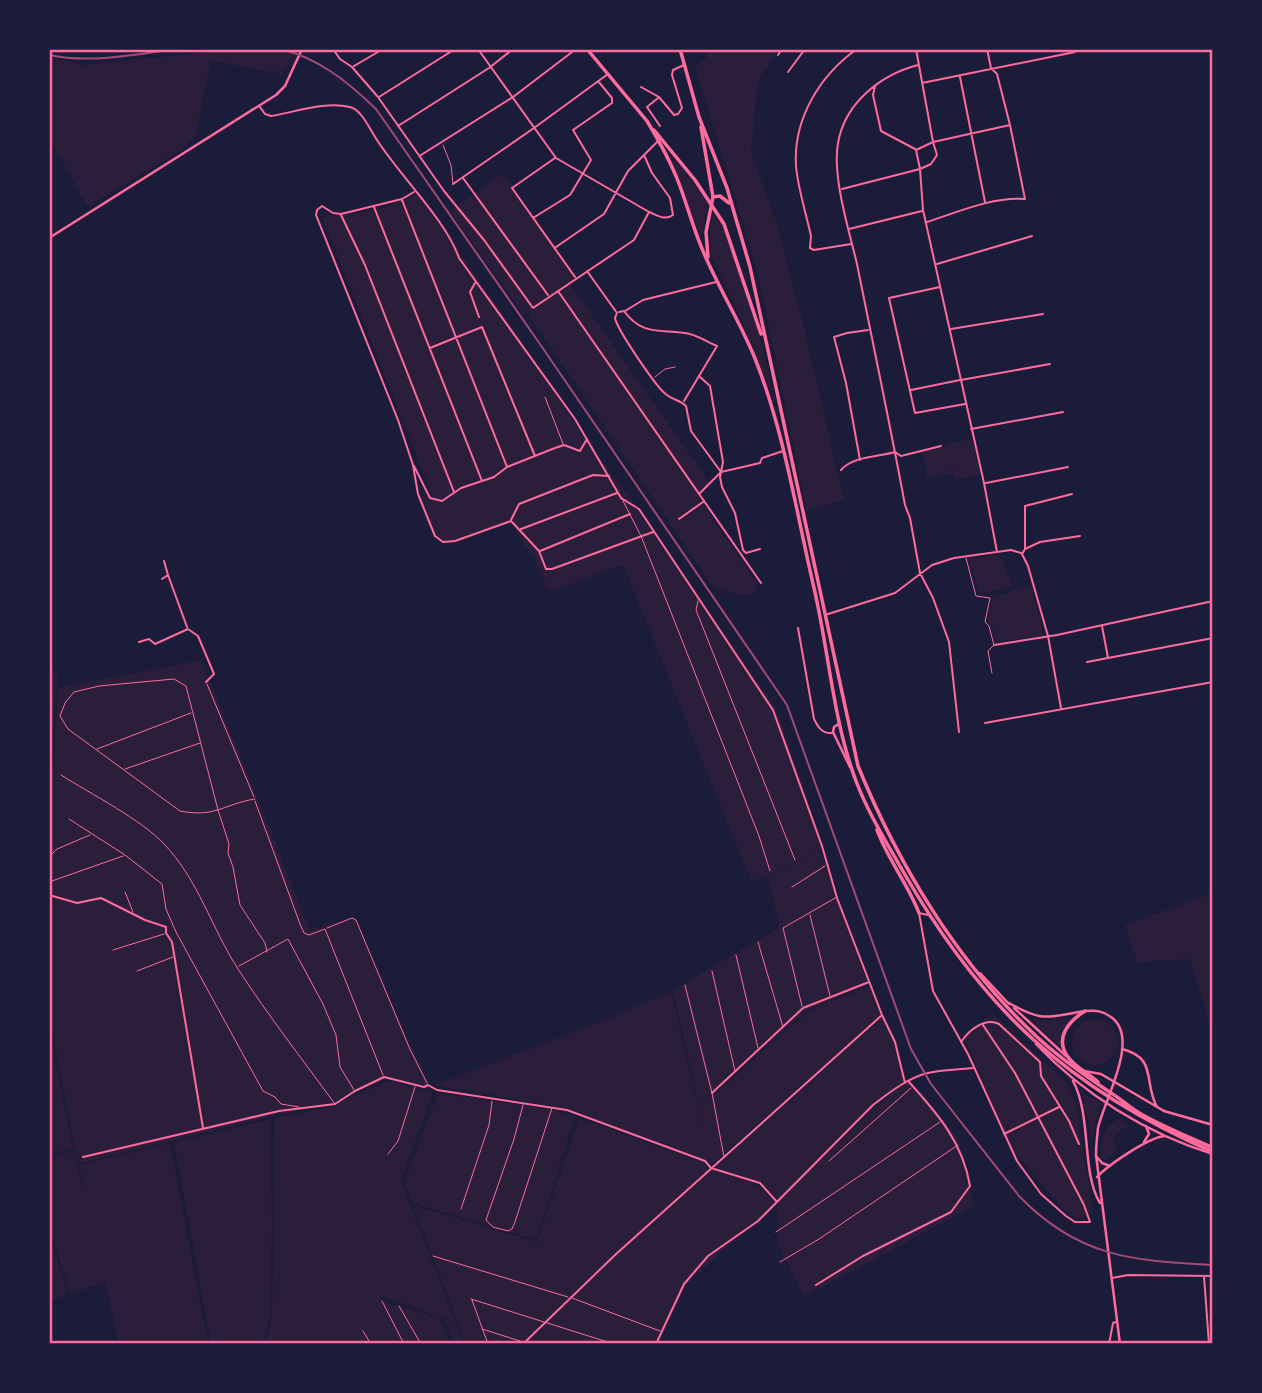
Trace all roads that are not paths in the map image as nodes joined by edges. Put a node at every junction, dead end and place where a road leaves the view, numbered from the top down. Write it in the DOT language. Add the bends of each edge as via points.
graph roads {
  1 [pos="302,49"];
  2 [pos="333,49"];
  3 [pos="383,49"];
  4 [pos="455,49"];
  5 [pos="478,49"];
  6 [pos="513,49"];
  7 [pos="576,49"];
  8 [pos="587,49"];
  9 [pos="680,49"];
  10 [pos="782,49"];
  11 [pos="806,49"];
  12 [pos="858,49"];
  13 [pos="916,49"];
  14 [pos="987,49"];
  15 [pos="1063,49"];
  16 [pos="1075,52"];
  17 [pos="1064,54"];
  18 [pos="778,55"];
  19 [pos="685,65"];
  20 [pos="918,65"];
  21 [pos="352,67"];
  22 [pos="491,67"];
  23 [pos="991,68"];
  24 [pos="788,72"];
  25 [pos="608,73"];
  26 [pos="960,76"];
  27 [pos="598,81"];
  28 [pos="922,83"];
  29 [pos="876,86"];
  30 [pos="641,88"];
  31 [pos="378,97"];
  32 [pos="513,97"];
  33 [pos="659,97"];
  34 [pos="260,106"];
  35 [pos="699,117"];
  36 [pos="647,121"];
  37 [pos="1010,125"];
  38 [pos="398,126"];
  39 [pos="660,126"];
  40 [pos="534,128"];
  41 [pos="971,134"];
  42 [pos="659,141"];
  43 [pos="933,142"];
  44 [pos="442,143"];
  45 [pos="916,150"];
  46 [pos="644,155"];
  47 [pos="420,156"];
  48 [pos="556,158"];
  49 [pos="920,169"];
  50 [pos="583,173"];
  51 [pos="462,177"];
  52 [pos="453,184"];
  53 [pos="841,189"];
  54 [pos="415,192"];
  55 [pos="617,193"];
  56 [pos="713,197"];
  57 [pos="402,199"];
  58 [pos="986,203"];
  59 [pos="373,206"];
  60 [pos="733,211"];
  61 [pos="923,211"];
  62 [pos="649,212"];
  63 [pos="341,214"];
  64 [pos="533,218"];
  65 [pos="927,222"];
  66 [pos="848,229"];
  67 [pos="1032,236"];
  68 [pos="49,238"];
  69 [pos="852,244"];
  70 [pos="555,248"];
  71 [pos="936,264"];
  72 [pos="711,269"];
  73 [pos="587,271"];
  74 [pos="575,278"];
  75 [pos="475,282"];
  76 [pos="717,282"];
  77 [pos="941,287"];
  78 [pos="558,290"];
  79 [pos="549,296"];
  80 [pos="624,311"];
  81 [pos="617,313"];
  82 [pos="1043,314"];
  83 [pos="479,317"];
  84 [pos="950,328"];
  85 [pos="869,330"];
  86 [pos="456,337"];
  87 [pos="429,348"];
  88 [pos="766,350"];
  89 [pos="1050,364"];
  90 [pos="675,367"];
  91 [pos="699,376"];
  92 [pos="653,378"];
  93 [pos="961,380"];
  94 [pos="909,390"];
  95 [pos="545,397"];
  96 [pos="683,402"];
  97 [pos="966,403"];
  98 [pos="1063,412"];
  99 [pos="971,429"];
  100 [pos="587,438"];
  101 [pos="564,445"];
  102 [pos="941,446"];
  103 [pos="783,451"];
  104 [pos="895,452"];
  105 [pos="535,456"];
  106 [pos="860,460"];
  107 [pos="413,465"];
  108 [pos="508,467"];
  109 [pos="1068,467"];
  110 [pos="841,470"];
  111 [pos="721,472"];
  112 [pos="609,476"];
  113 [pos="482,481"];
  114 [pos="984,483"];
  115 [pos="454,492"];
  116 [pos="618,492"];
  117 [pos="698,494"];
  118 [pos="1072,494"];
  119 [pos="621,498"];
  120 [pos="703,502"];
  121 [pos="630,514"];
  122 [pos="680,519"];
  123 [pos="511,521"];
  124 [pos="519,530"];
  125 [pos="654,531"];
  126 [pos="641,536"];
  127 [pos="1080,536"];
  128 [pos="760,549"];
  129 [pos="1025,549"];
  130 [pos="539,551"];
  131 [pos="996,552"];
  132 [pos="1021,554"];
  133 [pos="966,558"];
  134 [pos="164,561"];
  135 [pos="920,573"];
  136 [pos="168,575"];
  137 [pos="162,579"];
  138 [pos="761,583"];
  139 [pos="699,598"];
  140 [pos="1213,601"];
  141 [pos="826,614"];
  142 [pos="820,616"];
  143 [pos="1101,625"];
  144 [pos="798,628"];
  145 [pos="188,629"];
  146 [pos="1048,636"];
  147 [pos="1213,638"];
  148 [pos="139,642"];
  149 [pos="994,645"];
  150 [pos="1108,657"];
  151 [pos="1087,662"];
  152 [pos="992,673"];
  153 [pos="206,682"];
  154 [pos="1213,682"];
  155 [pos="1061,708"];
  156 [pos="192,713"];
  157 [pos="840,723"];
  158 [pos="985,723"];
  159 [pos="849,729"];
  160 [pos="833,732"];
  161 [pos="958,732"];
  162 [pos="201,742"];
  163 [pos="95,750"];
  164 [pos="123,770"];
  165 [pos="853,772"];
  166 [pos="61,775"];
  167 [pos="255,799"];
  168 [pos="218,810"];
  169 [pos="69,819"];
  170 [pos="876,825"];
  171 [pos="92,834"];
  172 [pos="125,855"];
  173 [pos="49,857"];
  174 [pos="795,860"];
  175 [pos="827,865"];
  176 [pos="770,871"];
  177 [pos="49,882"];
  178 [pos="792,887"];
  179 [pos="125,892"];
  180 [pos="49,895"];
  181 [pos="837,897"];
  182 [pos="809,913"];
  183 [pos="919,913"];
  184 [pos="134,914"];
  185 [pos="932,917"];
  186 [pos="325,929"];
  187 [pos="166,933"];
  188 [pos="758,942"];
  189 [pos="113,950"];
  190 [pos="267,951"];
  191 [pos="736,955"];
  192 [pos="173,957"];
  193 [pos="236,967"];
  194 [pos="137,971"];
  195 [pos="712,971"];
  196 [pos="978,972"];
  197 [pos="869,982"];
  198 [pos="685,985"];
  199 [pos="831,998"];
  200 [pos="1009,1003"];
  201 [pos="803,1008"];
  202 [pos="1085,1011"];
  203 [pos="882,1015"];
  204 [pos="983,1025"];
  205 [pos="783,1027"];
  206 [pos="961,1042"];
  207 [pos="1036,1044"];
  208 [pos="759,1049"];
  209 [pos="1122,1049"];
  210 [pos="1068,1058"];
  211 [pos="975,1068"];
  212 [pos="1084,1071"];
  213 [pos="735,1072"];
  214 [pos="384,1077"];
  215 [pos="1072,1078"];
  216 [pos="907,1082"];
  217 [pos="416,1085"];
  218 [pos="428,1085"];
  219 [pos="913,1087"];
  220 [pos="1104,1088"];
  221 [pos="355,1091"];
  222 [pos="712,1093"];
  223 [pos="492,1099"];
  224 [pos="523,1102"];
  225 [pos="335,1104"];
  226 [pos="1060,1107"];
  227 [pos="302,1108"];
  228 [pos="552,1108"];
  229 [pos="1159,1109"];
  230 [pos="1037,1117"];
  231 [pos="942,1120"];
  232 [pos="1145,1125"];
  233 [pos="1213,1125"];
  234 [pos="203,1129"];
  235 [pos="1003,1135"];
  236 [pos="1168,1136"];
  237 [pos="1079,1144"];
  238 [pos="1142,1145"];
  239 [pos="958,1146"];
  240 [pos="1213,1151"];
  241 [pos="388,1154"];
  242 [pos="1096,1155"];
  243 [pos="83,1157"];
  244 [pos="724,1157"];
  245 [pos="829,1161"];
  246 [pos="1114,1165"];
  247 [pos="711,1168"];
  248 [pos="1097,1178"];
  249 [pos="777,1202"];
  250 [pos="1100,1204"];
  251 [pos="461,1209"];
  252 [pos="776,1232"];
  253 [pos="433,1256"];
  254 [pos="780,1262"];
  255 [pos="1204,1276"];
  256 [pos="1213,1276"];
  257 [pos="1111,1279"];
  258 [pos="816,1284"];
  259 [pos="571,1298"];
  260 [pos="382,1301"];
  261 [pos="399,1306"];
  262 [pos="547,1322"];
  263 [pos="1117,1322"];
  264 [pos="482,1329"];
  265 [pos="363,1331"];
  266 [pos="662,1332"];
  267 [pos="371,1344"];
  268 [pos="404,1344"];
  269 [pos="421,1344"];
  270 [pos="488,1344"];
  271 [pos="525,1344"];
  272 [pos="614,1344"];
  273 [pos="656,1344"];
  274 [pos="1109,1344"];
  275 [pos="1120,1344"];
  276 [pos="1209,1344"];
  1 -- 34 [label="main road" via="285,86"];
  2 -- 21 [label="street"];
  3 -- 21 [label="street"];
  4 -- 31 [label="street"];
  5 -- 22 [label="street"];
  6 -- 22 [label="street"];
  7 -- 32 [label="street"];
  8 -- 25 [label="main road"];
  9 -- 19 [label="main road"];
  10 -- 18 [label="street"];
  11 -- 24 [label="street"];
  12 -- 69 [label="street" via="821,83 809,103 797,142 796,166 810,248"];
  13 -- 20 [label="street"];
  14 -- 23 [label="street"];
  15 -- 17 [label="street"];
  16 -- 17 [label="street"];
  17 -- 23 [label="street"];
  19 -- 33 [label="street" via="672,75 681,111 674,115"];
  19 -- 35 [label="main road"];
  20 -- 28 [label="street"];
  20 -- 29 [label="street"];
  21 -- 31 [label="street"];
  22 -- 32 [label="street"];
  22 -- 38 [label="street"];
  23 -- 26 [label="street"];
  23 -- 37 [label="street" via="997,74"];
  25 -- 27 [label="street"];
  25 -- 36 [label="main road"];
  26 -- 28 [label="street"];
  26 -- 41 [label="street"];
  27 -- 40 [label="street"];
  27 -- 50 [label="street" via="612,103 573,130 591,158"];
  28 -- 43 [label="street"];
  29 -- 45 [label="street" via="873,95 880,129"];
  29 -- 53 [label="street" via="849,111 844,125 838,144"];
  30 -- 33 [label="street"];
  31 -- 38 [label="street"];
  32 -- 40 [label="street"];
  32 -- 44 [label="street"];
  33 -- 39 [label="street" via="647,107"];
  34 -- 54 [label="street" via="271,116 325,106 356,109"];
  34 -- 68 [label="main road"];
  35 -- 56 [label="main road"];
  35 -- 60 [label="main road"];
  36 -- 42 [label="main road"];
  36 -- 88 [label="main road" via="724,224"];
  37 -- 41 [label="street"];
  37 -- 58 [label="street" via="1025,199"];
  38 -- 47 [label="street"];
  40 -- 48 [label="street"];
  40 -- 51 [label="street"];
  41 -- 43 [label="street"];
  41 -- 58 [label="street"];
  42 -- 46 [label="street"];
  42 -- 72 [label="main road"];
  43 -- 45 [label="street"];
  43 -- 49 [label="street" via="936,158"];
  44 -- 47 [label="street"];
  44 -- 52 [label="lane"];
  45 -- 49 [label="street"];
  46 -- 55 [label="street" via="628,171"];
  46 -- 62 [label="street" via="670,198 673,215 664,218"];
  47 -- 79 [label="street" via="533,308"];
  48 -- 50 [label="street"];
  48 -- 64 [label="street" via="512,188"];
  49 -- 53 [label="street"];
  49 -- 61 [label="street"];
  50 -- 55 [label="street"];
  50 -- 64 [label="street" via="570,195"];
  51 -- 52 [label="street"];
  51 -- 79 [label="street"];
  53 -- 66 [label="street"];
  54 -- 57 [label="street"];
  54 -- 75 [label="street" via="454,243"];
  55 -- 62 [label="street"];
  55 -- 70 [label="street" via="604,214"];
  56 -- 60 [label="main road" via="726,199"];
  56 -- 72 [label="main road" via="706,232"];
  57 -- 59 [label="street"];
  57 -- 86 [label="street"];
  58 -- 65 [label="street"];
  59 -- 63 [label="street"];
  59 -- 87 [label="street"];
  60 -- 88 [label="main road" via="748,258"];
  61 -- 65 [label="street"];
  61 -- 66 [label="street"];
  62 -- 73 [label="street" via="634,240"];
  63 -- 107 [label="street" via="324,206 316,212"];
  63 -- 115 [label="street"];
  64 -- 70 [label="street"];
  65 -- 71 [label="street"];
  66 -- 69 [label="street"];
  67 -- 71 [label="street"];
  69 -- 85 [label="street"];
  70 -- 74 [label="street"];
  71 -- 77 [label="street"];
  72 -- 76 [label="main road"];
  73 -- 74 [label="street"];
  73 -- 81 [label="street"];
  74 -- 78 [label="street"];
  75 -- 83 [label="street" via="470,292"];
  75 -- 100 [label="street"];
  76 -- 80 [label="street" via="643,300"];
  76 -- 103 [label="main road" via="754,357"];
  77 -- 84 [label="street"];
  77 -- 94 [label="street" via="889,298"];
  78 -- 79 [label="street"];
  78 -- 117 [label="street"];
  80 -- 81 [label="street"];
  80 -- 91 [label="street" via="632,322 655,332 688,333 717,346"];
  81 -- 92 [label="street" via="618,328"];
  82 -- 84 [label="street"];
  84 -- 93 [label="street"];
  85 -- 104 [label="street"];
  85 -- 106 [label="street" via="834,337"];
  86 -- 87 [label="street"];
  86 -- 105 [label="street" via="482,327"];
  86 -- 108 [label="street"];
  87 -- 113 [label="street"];
  88 -- 141 [label="main road"];
  89 -- 93 [label="street"];
  90 -- 92 [label="lane"];
  91 -- 96 [label="street"];
  91 -- 111 [label="street" via="710,386"];
  92 -- 96 [label="street" via="665,395"];
  93 -- 94 [label="street"];
  93 -- 97 [label="street"];
  94 -- 97 [label="street" via="915,413"];
  95 -- 101 [label="lane"];
  96 -- 111 [label="street" via="693,435"];
  97 -- 99 [label="street"];
  98 -- 99 [label="street"];
  99 -- 114 [label="street"];
  100 -- 101 [label="street" via="580,451"];
  100 -- 112 [label="street"];
  101 -- 105 [label="street"];
  102 -- 104 [label="street" via="901,456"];
  103 -- 111 [label="street" via="762,458 760,463"];
  103 -- 142 [label="main road"];
  104 -- 106 [label="street"];
  104 -- 135 [label="street"];
  105 -- 108 [label="street"];
  106 -- 110 [label="street"];
  107 -- 115 [label="street" via="430,498 442,501"];
  107 -- 123 [label="street" via="418,494 435,536 443,542"];
  108 -- 113 [label="street"];
  109 -- 114 [label="street"];
  111 -- 117 [label="street"];
  111 -- 128 [label="street" via="744,553"];
  112 -- 116 [label="street"];
  112 -- 123 [label="street" via="593,475 519,504"];
  113 -- 115 [label="street"];
  114 -- 131 [label="street"];
  116 -- 119 [label="street"];
  116 -- 124 [label="street"];
  117 -- 120 [label="street"];
  118 -- 129 [label="street" via="1025,506"];
  119 -- 121 [label="lane"];
  119 -- 125 [label="street" via="639,509"];
  120 -- 122 [label="street"];
  120 -- 138 [label="street"];
  121 -- 126 [label="lane"];
  121 -- 130 [label="street"];
  123 -- 124 [label="street"];
  124 -- 130 [label="street"];
  125 -- 126 [label="street"];
  125 -- 139 [label="street"];
  126 -- 130 [label="street" via="552,569 546,569"];
  126 -- 176 [label="lane"];
  127 -- 129 [label="street"];
  129 -- 132 [label="street"];
  131 -- 132 [label="street"];
  131 -- 133 [label="street"];
  132 -- 146 [label="street"];
  133 -- 135 [label="street" via="932,565"];
  133 -- 149 [label="lane" via="976,596 990,597 985,622"];
  134 -- 136 [label="street"];
  135 -- 141 [label="street" via="895,593"];
  135 -- 161 [label="street" via="949,642"];
  136 -- 137 [label="street"];
  136 -- 145 [label="street"];
  139 -- 174 [label="lane" via="696,610"];
  139 -- 175 [label="street" via="773,710"];
  140 -- 143 [label="street"];
  141 -- 142 [label="street"];
  141 -- 159 [label="main road"];
  142 -- 157 [label="main road"];
  143 -- 146 [label="street"];
  143 -- 150 [label="street"];
  144 -- 160 [label="street" via="814,719 820,729"];
  145 -- 148 [label="street" via="155,644 149,639"];
  145 -- 153 [label="street" via="198,636 214,674"];
  146 -- 149 [label="street"];
  146 -- 155 [label="street"];
  147 -- 150 [label="street"];
  149 -- 152 [label="lane" via="988,652"];
  150 -- 151 [label="street"];
  153 -- 167 [label="lane"];
  154 -- 155 [label="street"];
  155 -- 158 [label="street"];
  156 -- 162 [label="lane"];
  156 -- 163 [label="lane"];
  156 -- 163 [label="lane" via="186,686 174,679 74,692 60,716 68,729"];
  157 -- 159 [label="main road"];
  157 -- 160 [label="main road"];
  157 -- 165 [label="main road"];
  159 -- 196 [label="main road" via="858,766 890,837"];
  160 -- 165 [label="main road"];
  162 -- 164 [label="lane"];
  162 -- 168 [label="lane"];
  163 -- 164 [label="lane"];
  164 -- 168 [label="lane" via="180,811 199,815"];
  165 -- 170 [label="main road"];
  166 -- 193 [label="lane" via="162,842 174,855"];
  167 -- 168 [label="lane"];
  167 -- 186 [label="lane" via="304,933"];
  168 -- 190 [label="lane" via="240,905"];
  169 -- 171 [label="lane"];
  170 -- 183 [label="main road"];
  170 -- 185 [label="main road"];
  171 -- 172 [label="lane"];
  171 -- 173 [label="lane"];
  172 -- 177 [label="lane"];
  172 -- 227 [label="lane" via="162,884 176,932 263,1091 281,1104"];
  175 -- 178 [label="lane"];
  175 -- 181 [label="street"];
  179 -- 184 [label="lane"];
  180 -- 184 [label="street" via="77,903 101,898"];
  181 -- 182 [label="lane"];
  181 -- 197 [label="street"];
  182 -- 199 [label="lane"];
  182 -- 201 [label="lane" via="783,928"];
  183 -- 185 [label="street"];
  183 -- 206 [label="street" via="933,991"];
  184 -- 187 [label="street" via="166,927"];
  185 -- 207 [label="main road" via="984,989"];
  186 -- 214 [label="lane"];
  186 -- 218 [label="lane" via="356,920"];
  187 -- 189 [label="lane"];
  187 -- 192 [label="street"];
  188 -- 205 [label="lane"];
  190 -- 193 [label="lane"];
  190 -- 221 [label="lane" via="288,939 323,1004 336,1035 340,1067"];
  191 -- 208 [label="lane"];
  192 -- 194 [label="lane"];
  192 -- 234 [label="street"];
  193 -- 225 [label="lane"];
  195 -- 213 [label="lane"];
  196 -- 200 [label="main road"];
  196 -- 220 [label="main road" via="1035,1036"];
  197 -- 199 [label="street"];
  197 -- 203 [label="street"];
  198 -- 222 [label="lane"];
  199 -- 201 [label="street"];
  200 -- 202 [label="main road" via="1044,1018"];
  200 -- 210 [label="main road"];
  201 -- 205 [label="street"];
  202 -- 209 [label="main road" via="1096,1010 1115,1020"];
  202 -- 210 [label="main road" via="1064,1032"];
  203 -- 216 [label="street"];
  203 -- 244 [label="street"];
  204 -- 206 [label="street"];
  204 -- 226 [label="street" via="995,1021 1040,1062 1041,1076"];
  204 -- 230 [label="street"];
  205 -- 208 [label="street"];
  206 -- 211 [label="street"];
  207 -- 215 [label="main road"];
  207 -- 240 [label="main road" via="1127,1111"];
  208 -- 213 [label="street"];
  209 -- 229 [label="main road" via="1144,1060"];
  209 -- 242 [label="main road" via="1099,1127"];
  210 -- 212 [label="main road"];
  211 -- 216 [label="street" via="937,1071"];
  211 -- 235 [label="street"];
  212 -- 220 [label="main road"];
  212 -- 229 [label="main road" via="1101,1074"];
  213 -- 222 [label="street"];
  214 -- 217 [label="street"];
  214 -- 221 [label="street"];
  215 -- 232 [label="main road"];
  215 -- 250 [label="main road" via="1082,1103 1093,1186"];
  216 -- 219 [label="street"];
  216 -- 249 [label="street" via="873,1105"];
  217 -- 218 [label="street"];
  217 -- 241 [label="lane" via="398,1141"];
  218 -- 223 [label="street"];
  219 -- 231 [label="street"];
  219 -- 245 [label="lane"];
  220 -- 240 [label="main road" via="1139,1113"];
  221 -- 225 [label="street"];
  222 -- 244 [label="lane"];
  223 -- 224 [label="street"];
  223 -- 251 [label="lane" via="489,1125"];
  224 -- 228 [label="street"];
  224 -- 228 [label="lane" via="486,1220 509,1231"];
  225 -- 227 [label="street"];
  226 -- 230 [label="street"];
  226 -- 237 [label="street"];
  227 -- 234 [label="street"];
  228 -- 247 [label="street" via="705,1161"];
  229 -- 233 [label="main road"];
  230 -- 235 [label="street"];
  230 -- 235 [label="street" via="1090,1222 1075,1222 1041,1194"];
  231 -- 239 [label="street"];
  231 -- 252 [label="lane"];
  232 -- 236 [label="main road"];
  232 -- 238 [label="main road" via="1149,1134"];
  234 -- 243 [label="street"];
  236 -- 238 [label="main road"];
  236 -- 240 [label="main road"];
  238 -- 246 [label="main road"];
  239 -- 254 [label="lane"];
  239 -- 258 [label="street" via="970,1186 951,1212"];
  242 -- 246 [label="main road" via="1104,1164"];
  242 -- 248 [label="main road"];
  244 -- 247 [label="street"];
  246 -- 248 [label="main road"];
  247 -- 249 [label="street" via="760,1184"];
  247 -- 259 [label="street"];
  248 -- 250 [label="main road"];
  249 -- 266 [label="street" via="708,1256 684,1284"];
  250 -- 257 [label="main road"];
  253 -- 259 [label="lane"];
  255 -- 256 [label="street"];
  255 -- 257 [label="street"];
  255 -- 276 [label="street"];
  257 -- 263 [label="main road"];
  259 -- 262 [label="street"];
  259 -- 266 [label="lane"];
  260 -- 268 [label="lane"];
  261 -- 269 [label="lane"];
  262 -- 264 [label="lane" via="471,1299"];
  262 -- 271 [label="street"];
  262 -- 272 [label="lane"];
  263 -- 274 [label="street"];
  263 -- 275 [label="main road"];
  264 -- 270 [label="lane"];
  264 -- 271 [label="lane"];
  265 -- 267 [label="lane"];
  266 -- 273 [label="street"];
}
